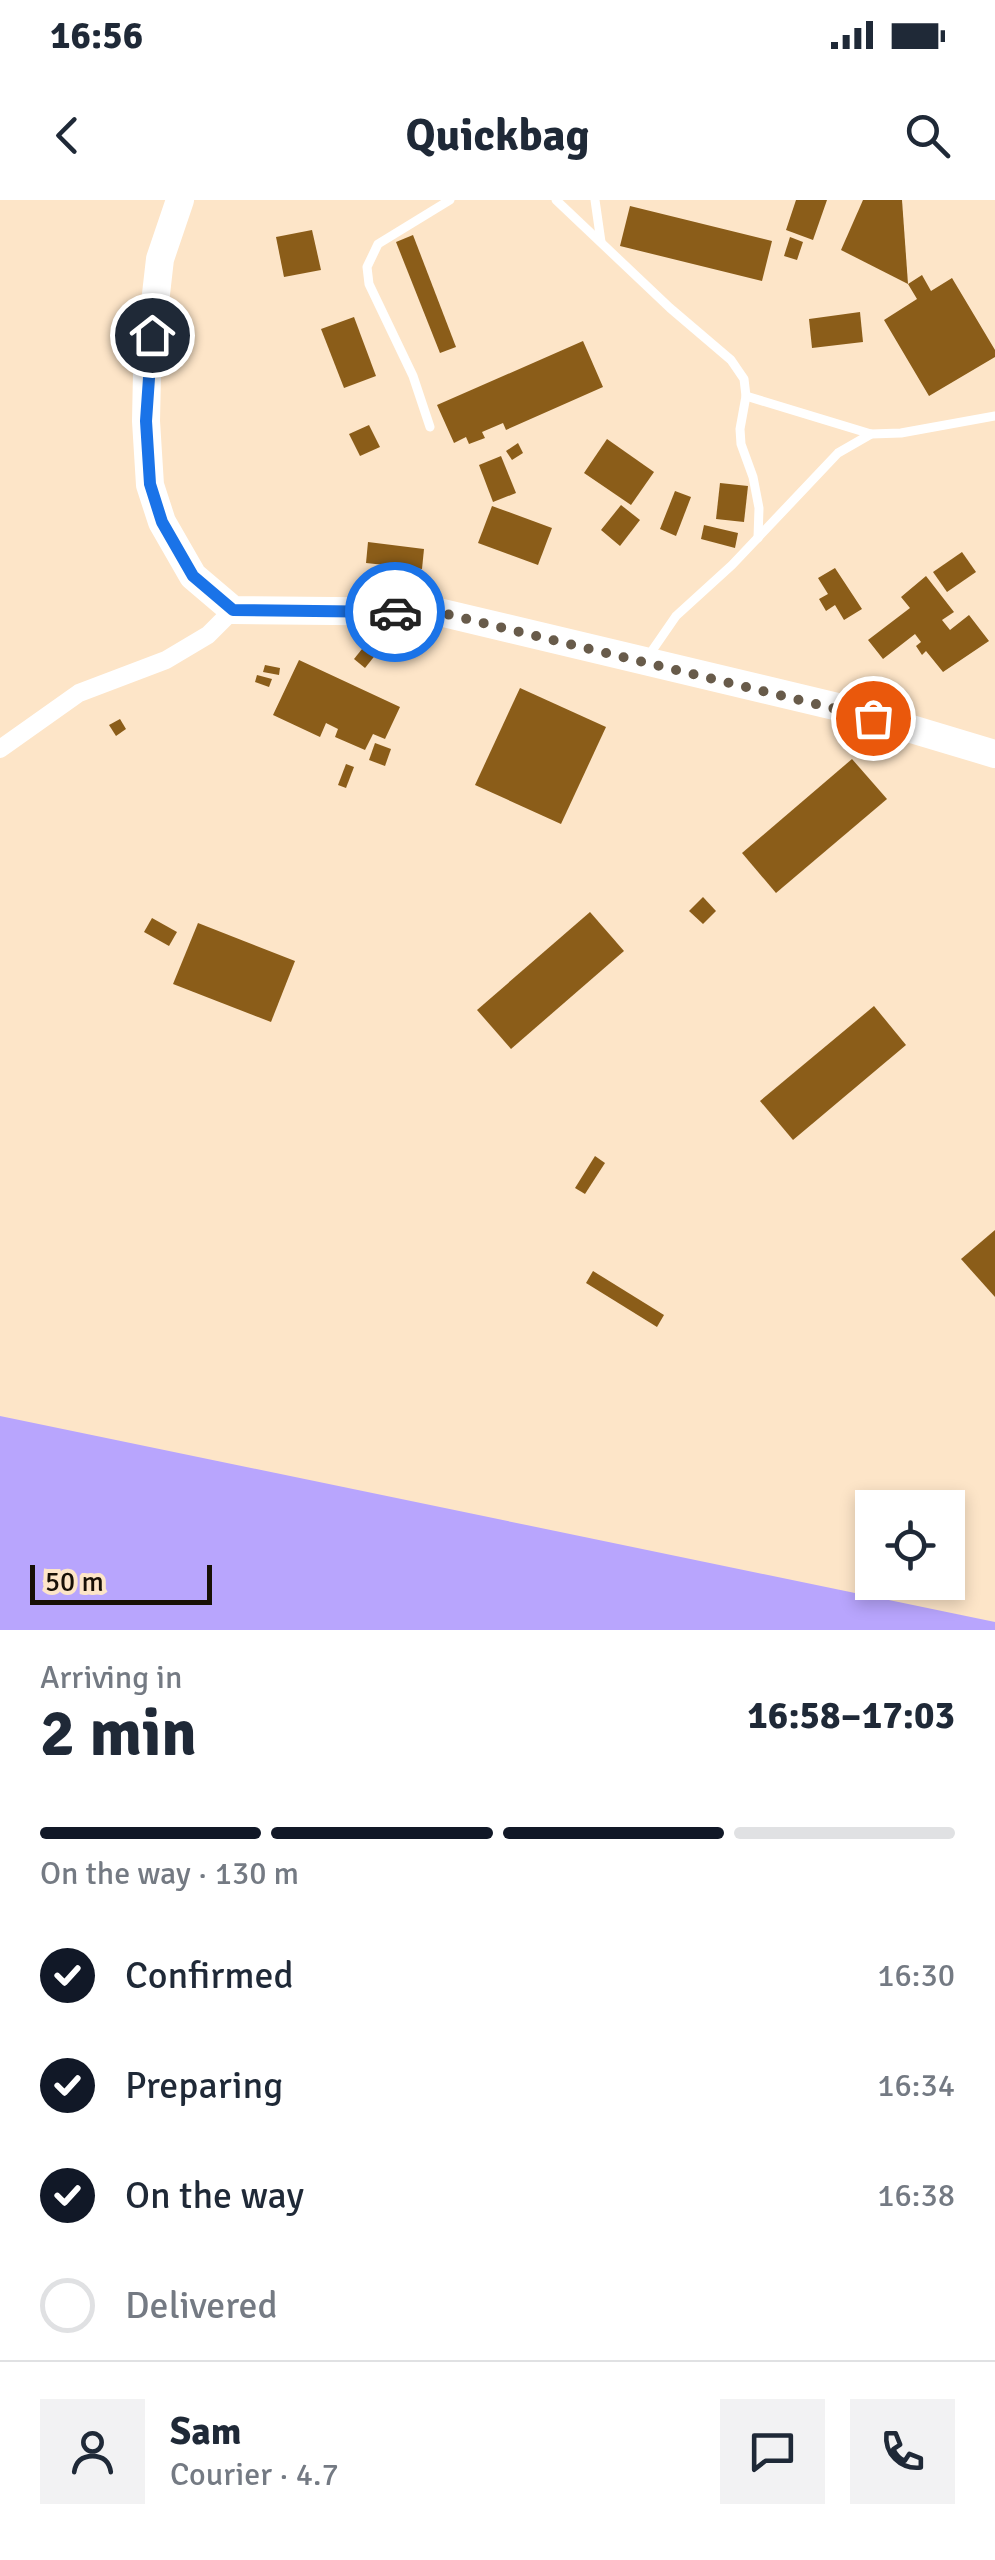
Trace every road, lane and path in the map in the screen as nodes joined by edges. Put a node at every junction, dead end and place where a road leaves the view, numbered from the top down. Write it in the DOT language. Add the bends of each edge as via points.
graph roads {
  1 [pos="180,200"];
  2 [pos="450,200"];
  3 [pos="556,200"];
  4 [pos="595,200"];
  5 [pos="601,242"];
  6 [pos="746,396"];
  7 [pos="995,416"];
  8 [pos="430,427"];
  9 [pos="871,434"];
  10 [pos="758,538"];
  11 [pos="233,610"];
  12 [pos="645,660"];
  13 [pos="0,748"];
  14 [pos="995,754"];
  1 -- 11 [label="street" via="160,259 147,373 150,484 162,522 193,576"];
  2 -- 8 [label="lane" via="378,244 367,268"];
  3 -- 5 [label="lane"];
  4 -- 5 [label="lane"];
  5 -- 6 [label="lane" via="730,360 744,379"];
  6 -- 9 [label="lane"];
  6 -- 10 [label="lane" via="741,444 756,492"];
  7 -- 9 [label="lane"];
  9 -- 10 [label="lane" via="838,453"];
  10 -- 12 [label="lane" via="676,616"];
  11 -- 12 [label="street" via="438,612"];
  11 -- 13 [label="street" via="180,652 78,692"];
  12 -- 14 [label="street"];
}
